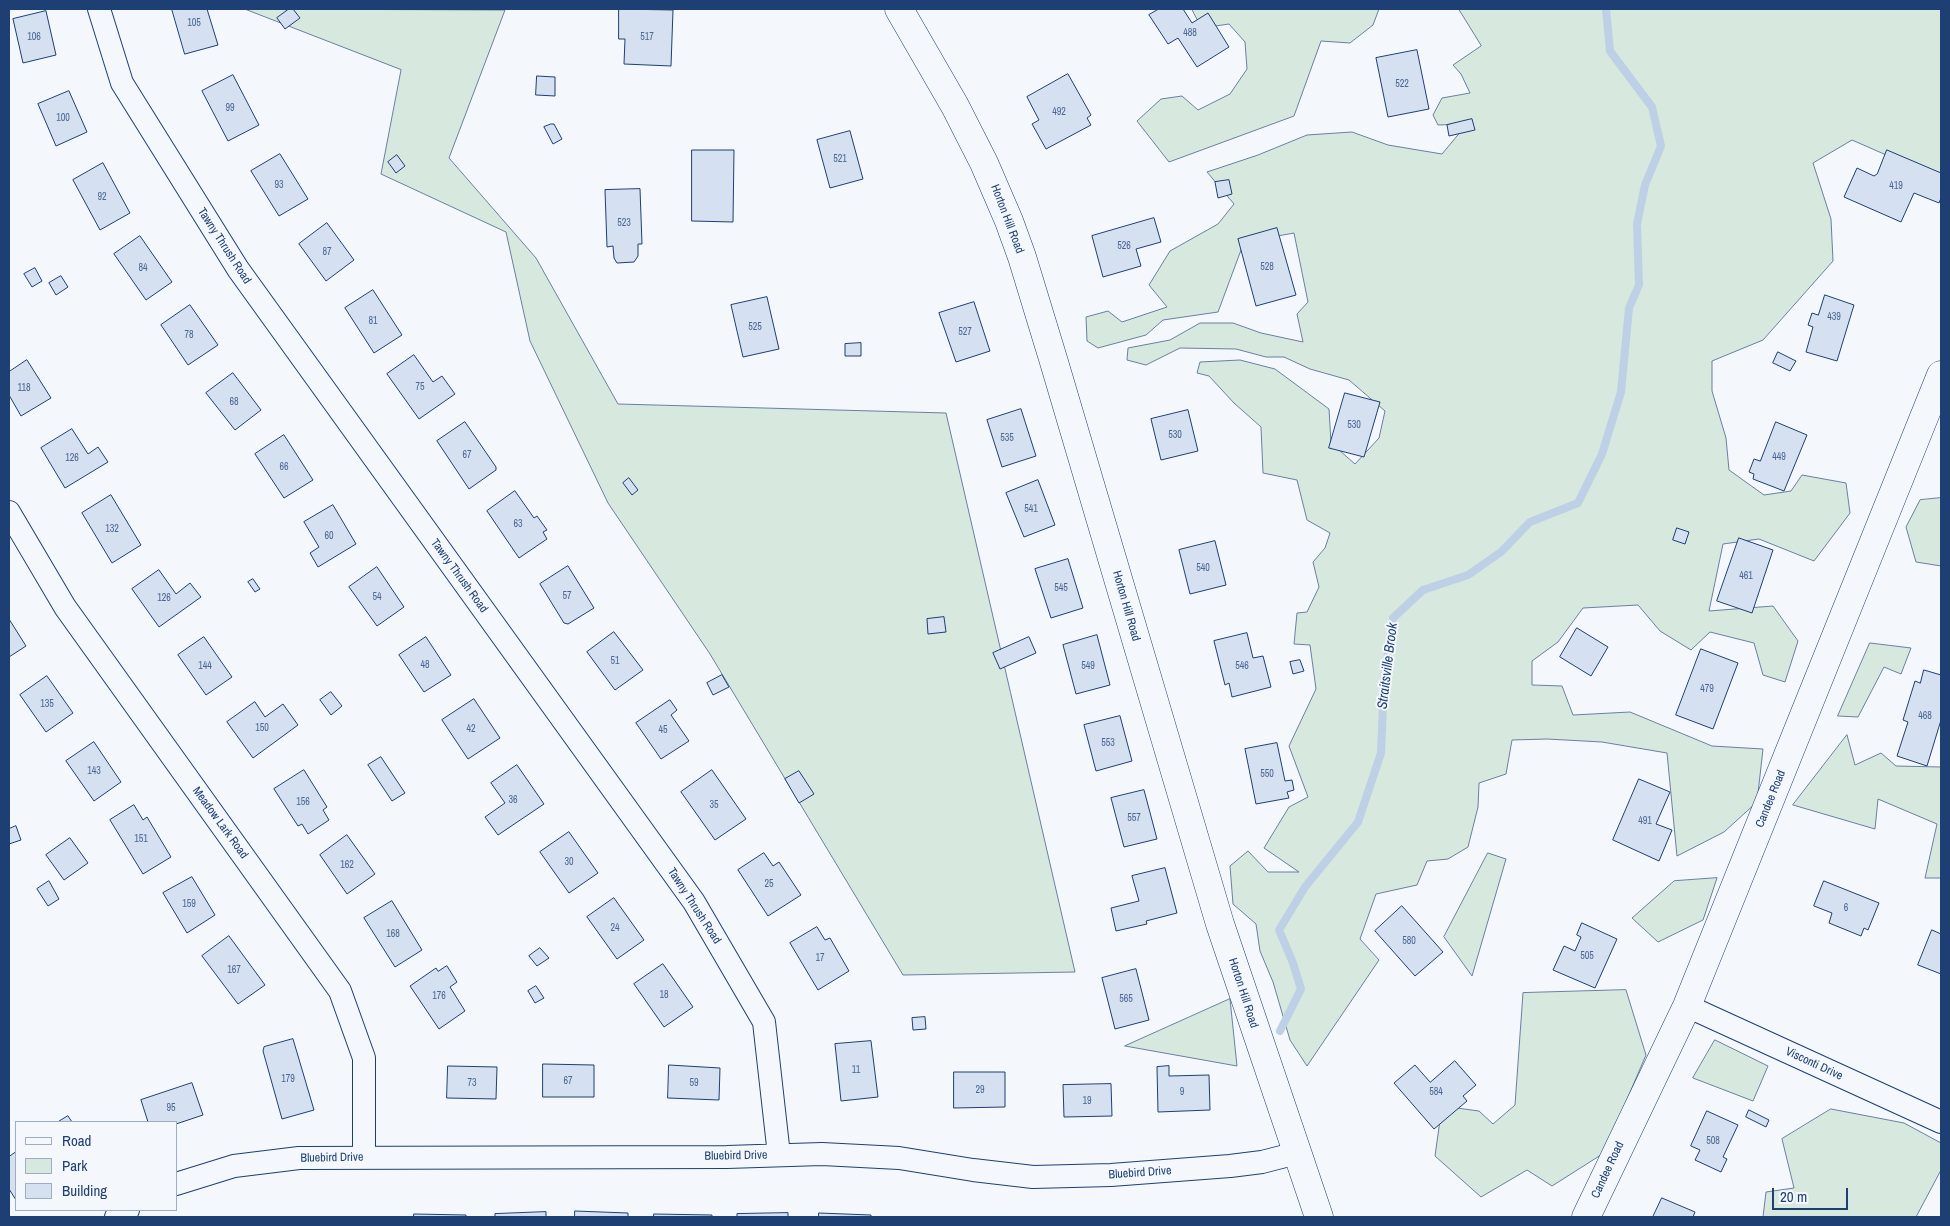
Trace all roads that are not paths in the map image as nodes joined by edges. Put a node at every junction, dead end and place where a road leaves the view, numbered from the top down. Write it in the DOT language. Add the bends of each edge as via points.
graph roads {
  1 [pos="99,9"];
  2 [pos="899,9"];
  3 [pos="1941,375"];
  4 [pos="9,512"];
  5 [pos="1687,1006"];
  6 [pos="1941,1122"];
  7 [pos="1297,1153"];
  8 [pos="779,1155"];
  9 [pos="364,1158"];
  10 [pos="178,1183"];
  11 [pos="1319,1217"];
  12 [pos="1586,1217"];
  1 -- 8 [label="street, Tawny Thrush Road" via="122,83 238,269 694,902 764,1022"];
  2 -- 7 [label="street, Horton Hill Road" via="984,163 1022,258 1220,924"];
  3 -- 5 [label="street, Candee Road"];
  4 -- 9 [label="street, Meadow Lark Road" via="65,607 340,991 364,1058"];
  5 -- 6 [label="street, Visconti Drive"];
  5 -- 12 [label="street, Candee Road"];
  7 -- 8 [label="street, Bluebird Drive" via="1230,1166 1033,1177 899,1158"];
  7 -- 11 [label="street, Horton Hill Road"];
  8 -- 9 [label="street, Bluebird Drive"];
  9 -- 10 [label="street, Bluebird Drive" via="299,1158 234,1166"];
}
